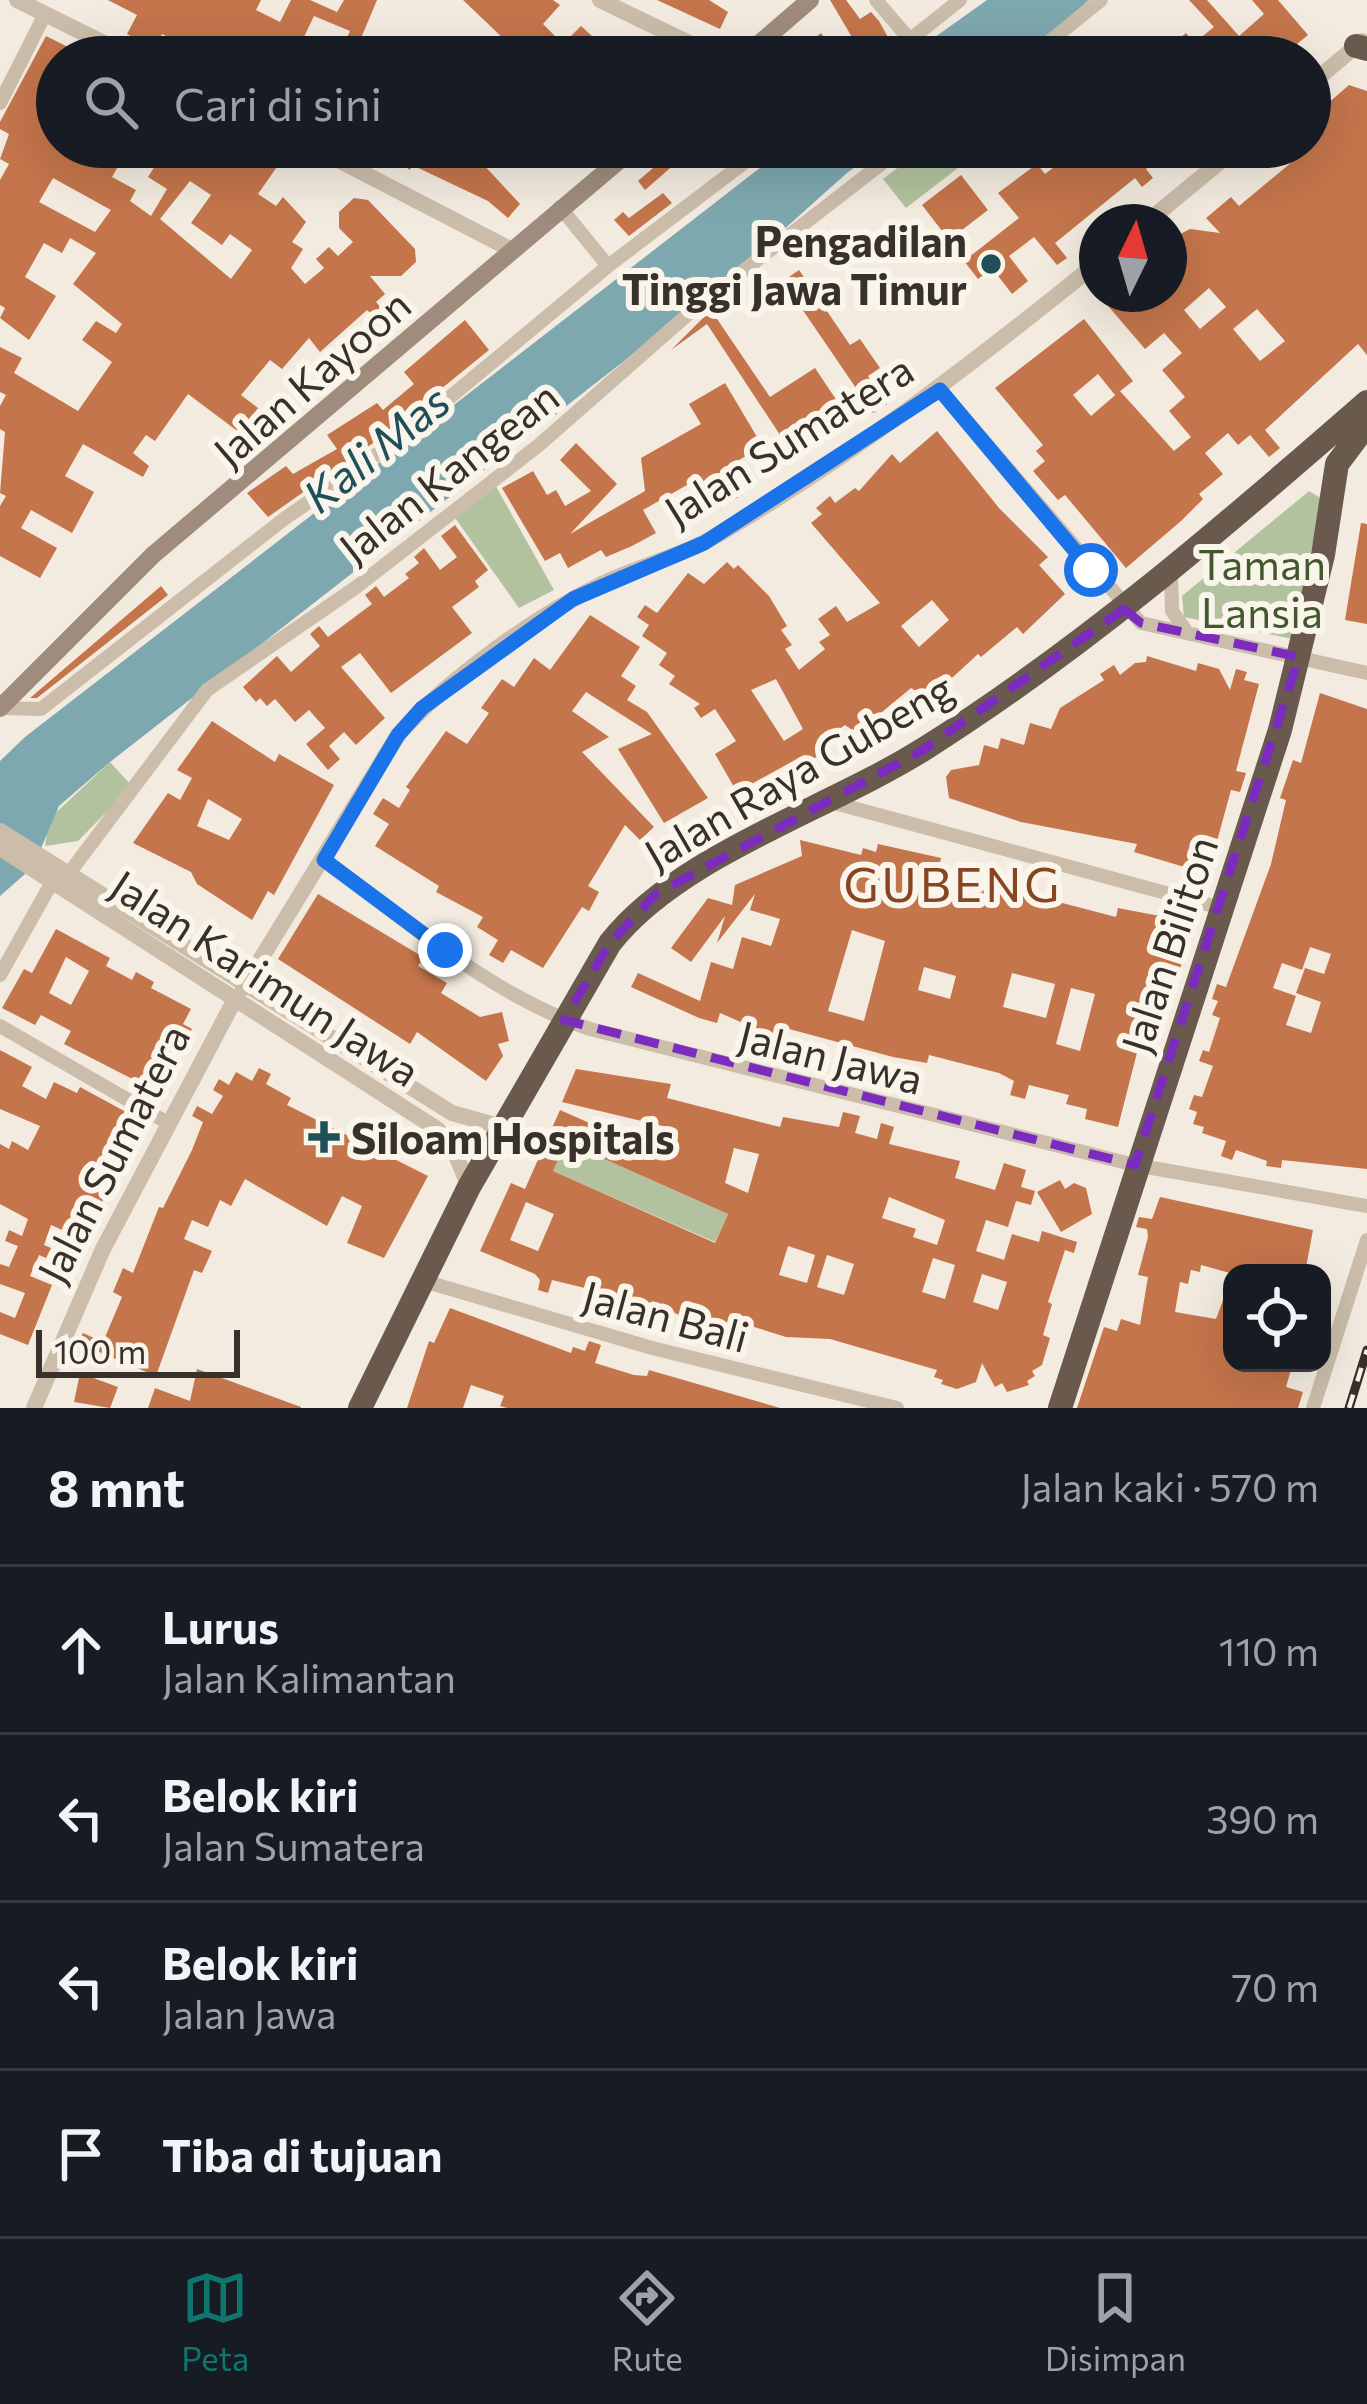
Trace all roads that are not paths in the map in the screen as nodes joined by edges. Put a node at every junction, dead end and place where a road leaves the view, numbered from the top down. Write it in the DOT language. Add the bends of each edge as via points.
graph roads {
  1 [pos="16,0"];
  2 [pos="600,0"];
  3 [pos="810,0"];
  4 [pos="876,0"];
  5 [pos="960,0"];
  6 [pos="1101,0"];
  7 [pos="45,14"];
  8 [pos="90,36"];
  9 [pos="675,36"];
  10 [pos="768,36"];
  11 [pos="907,36"];
  12 [pos="915,36"];
  13 [pos="1056,36"];
  14 [pos="1363,44"];
  15 [pos="1331,69"];
  16 [pos="0,103"];
  17 [pos="354,168"];
  18 [pos="609,168"];
  19 [pos="737,168"];
  20 [pos="876,168"];
  21 [pos="1213,168"];
  22 [pos="1170,204"];
  23 [pos="560,207"];
  24 [pos="512,250"];
  25 [pos="608,266"];
  26 [pos="1079,278"];
  27 [pos="940,390"];
  28 [pos="1367,402"];
  29 [pos="1367,424"];
  30 [pos="1279,479"];
  31 [pos="1330,500"];
  32 [pos="1171,573"];
  33 [pos="1124,609"];
  34 [pos="1185,628"];
  35 [pos="1299,658"];
  36 [pos="38,666"];
  37 [pos="1367,673"];
  38 [pos="0,691"];
  39 [pos="0,708"];
  40 [pos="831,802"];
  41 [pos="0,831"];
  42 [pos="0,848"];
  43 [pos="324,860"];
  44 [pos="38,865"];
  45 [pos="59,879"];
  46 [pos="1221,908"];
  47 [pos="0,975"];
  48 [pos="239,994"];
  49 [pos="564,1020"];
  50 [pos="0,1026"];
  51 [pos="389,1086"];
  52 [pos="168,1123"];
  53 [pos="502,1127"];
  54 [pos="1135,1166"];
  55 [pos="469,1187"];
  56 [pos="1367,1206"];
  57 [pos="1367,1240"];
  58 [pos="420,1280"];
  59 [pos="34,1408"];
  60 [pos="360,1408"];
  61 [pos="897,1408"];
  62 [pos="1060,1408"];
  63 [pos="1313,1408"];
  1 -- 7 [label="street"];
  2 -- 9 [label="street"];
  3 -- 10 [label="main road"];
  4 -- 11 [label="street"];
  5 -- 12 [label="street"];
  6 -- 13 [label="street"];
  7 -- 8 [label="street"];
  7 -- 16 [label="street"];
  14 -- 15 [label="street"];
  17 -- 24 [label="street"];
  18 -- 23 [label="main road, Jalan Kayoon"];
  19 -- 25 [label="street"];
  20 -- 45 [label="street, Jalan Kangean" via="694,309 539,446 207,690"];
  21 -- 22 [label="street"];
  23 -- 24 [label="main road, Jalan Kayoon"];
  23 -- 25 [label="street"];
  24 -- 36 [label="main road, Jalan Kayoon" via="153,555"];
  25 -- 39 [label="street" via="402,437 41,709"];
  26 -- 27 [label="street, Jalan Sumatera"];
  27 -- 33 [label="street"];
  27 -- 43 [label="street, Jalan Sumatera" via="704,543 573,599 422,708"];
  28 -- 30 [label="highway"];
  29 -- 31 [label="highway" via="1343,449"];
  30 -- 31 [label="highway" via="1311,482"];
  30 -- 32 [label="highway, Jalan Raya Gubeng"];
  31 -- 35 [label="highway, Jalan Biliton"];
  32 -- 33 [label="highway, Jalan Raya Gubeng"];
  32 -- 34 [label="street" via="1172,611"];
  33 -- 34 [label="street" via="1141,623"];
  33 -- 40 [label="highway, Jalan Raya Gubeng" via="923,750"];
  34 -- 35 [label="street"];
  35 -- 37 [label="street"];
  35 -- 46 [label="highway, Jalan Biliton"];
  36 -- 38 [label="main road, Jalan Kayoon"];
  36 -- 39 [label="main road, Jalan Kayoon"];
  40 -- 46 [label="street"];
  40 -- 49 [label="highway, Jalan Raya Gubeng" via="656,894 610,943"];
  41 -- 44 [label="street, Jalan Karimun Jawa"];
  42 -- 44 [label="street, Jalan Karimun Jawa"];
  43 -- 48 [label="street, Jalan Sumatera"];
  43 -- 49 [label="street, Jalan Jawa" via="445,950"];
  44 -- 45 [label="street, Jalan Karimun Jawa"];
  45 -- 47 [label="street, Jalan Kangean"];
  45 -- 48 [label="street, Jalan Karimun Jawa"];
  46 -- 54 [label="highway, Jalan Biliton"];
  48 -- 51 [label="street, Jalan Karimun Jawa"];
  48 -- 52 [label="street, Jalan Sumatera"];
  49 -- 53 [label="highway, Jalan Raya Gubeng"];
  49 -- 54 [label="street, Jalan Jawa"];
  50 -- 52 [label="street"];
  51 -- 53 [label="street, Jalan Karimun Jawa"];
  51 -- 55 [label="street, Jalan Karimun Jawa" via="451,1143"];
  52 -- 59 [label="street, Jalan Sumatera"];
  53 -- 55 [label="highway, Jalan Raya Gubeng"];
  54 -- 56 [label="street, Jalan Jawa"];
  54 -- 62 [label="highway, Jalan Biliton"];
  55 -- 58 [label="highway, Jalan Raya Gubeng"];
  57 -- 63 [label="street"];
  58 -- 60 [label="highway, Jalan Raya Gubeng"];
  58 -- 61 [label="street, Jalan Bali"];
}
